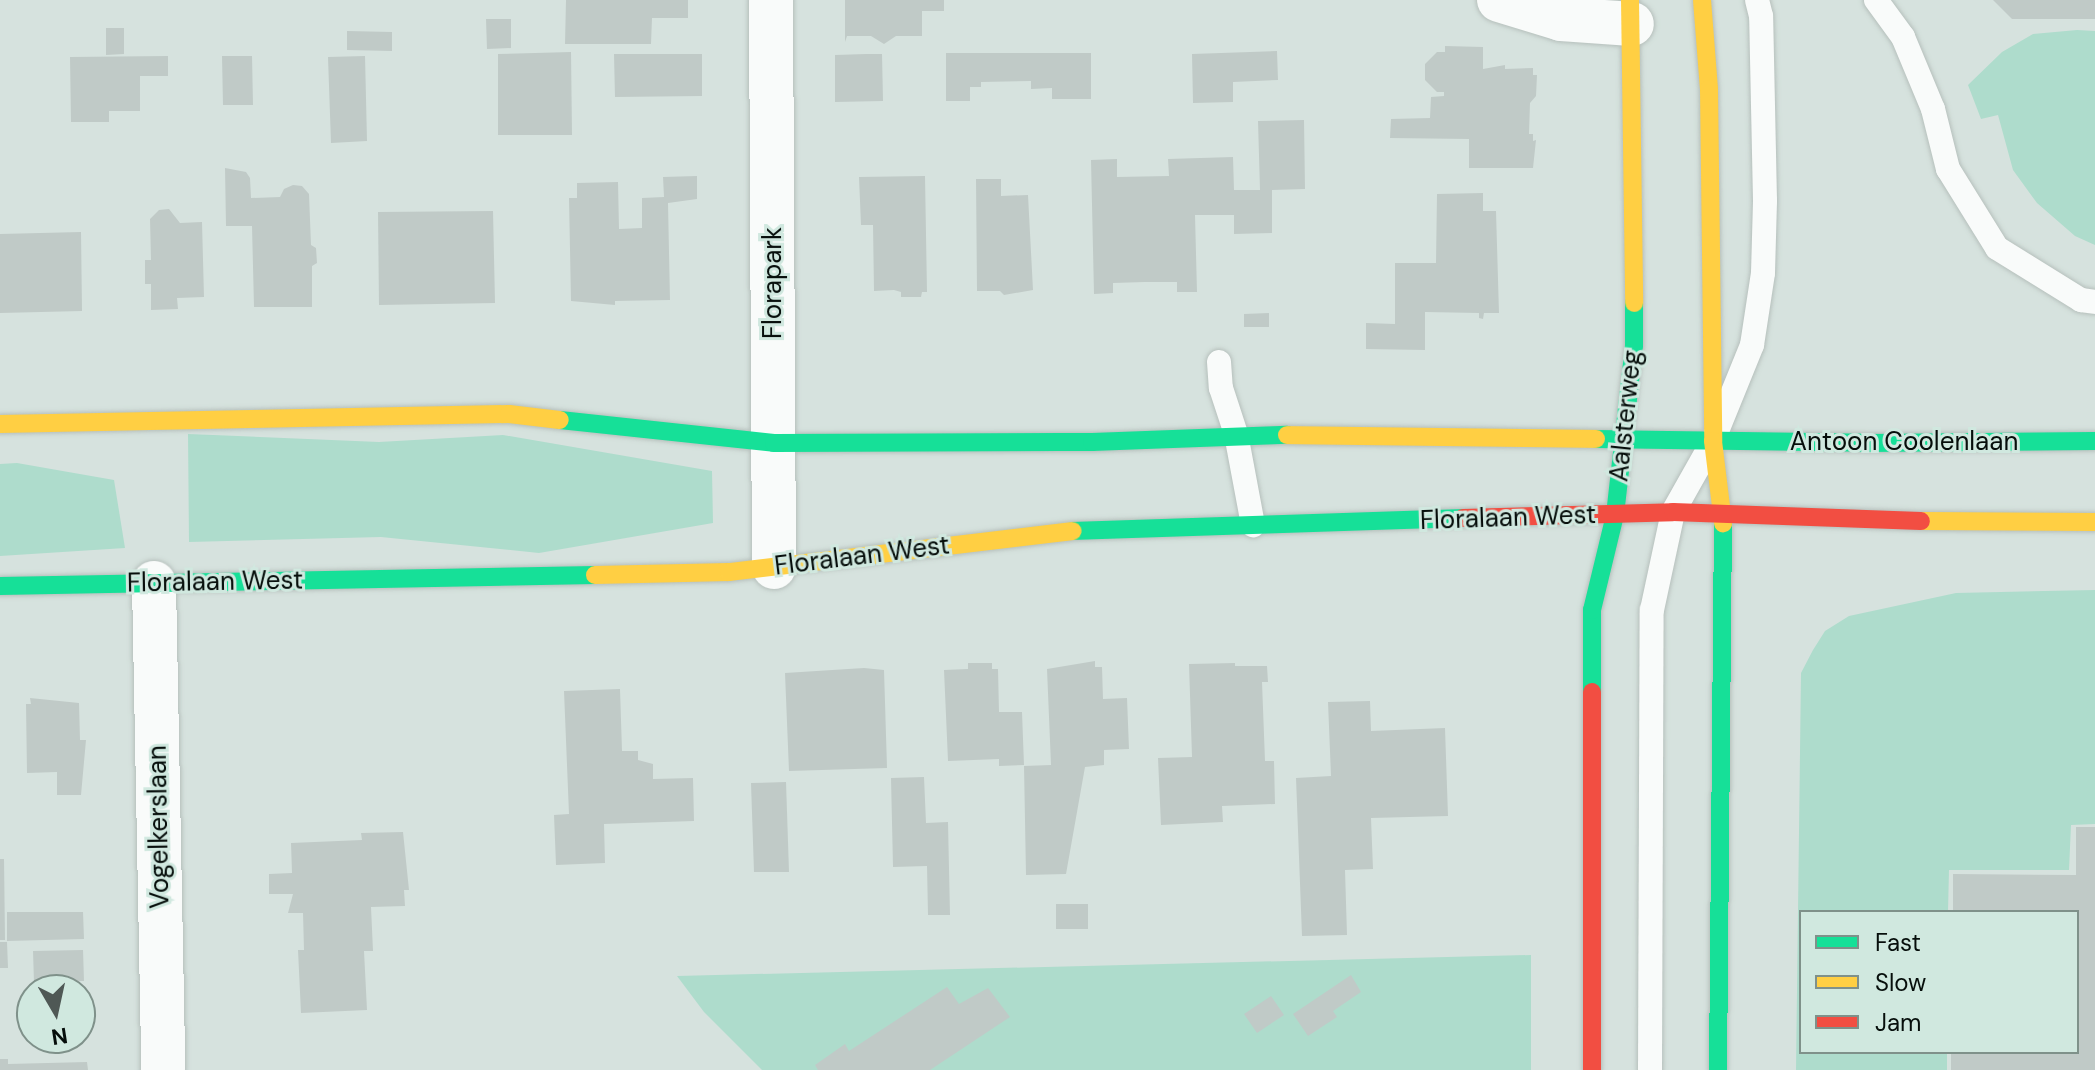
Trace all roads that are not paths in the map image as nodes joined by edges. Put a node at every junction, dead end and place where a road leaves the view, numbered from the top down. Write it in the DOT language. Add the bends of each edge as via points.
graph roads {
  1 [pos="771,0"];
  2 [pos="1499,0"];
  3 [pos="1702,0"];
  4 [pos="1757,0"];
  5 [pos="1876,0"];
  6 [pos="1631,12"];
  7 [pos="2095,302"];
  8 [pos="1219,362"];
  9 [pos="0,424"];
  10 [pos="1236,434"];
  11 [pos="1625,440"];
  12 [pos="1713,441"];
  13 [pos="2095,441"];
  14 [pos="774,443"];
  15 [pos="1673,512"];
  16 [pos="1723,512"];
  17 [pos="1615,515"];
  18 [pos="2095,522"];
  19 [pos="1253,525"];
  20 [pos="774,567"];
  21 [pos="154,583"];
  22 [pos="0,586"];
  23 [pos="163,1070"];
  24 [pos="1592,1070"];
  25 [pos="1650,1070"];
  26 [pos="1718,1070"];
  1 -- 14 [label="street, Florapark"];
  2 -- 6 [label="street" via="1561,19"];
  3 -- 12 [label="main road" via="1709,89"];
  4 -- 12 [label="lane" via="1763,273 1752,345"];
  5 -- 7 [label="lane" via="1903,37 1933,109 1948,169 1997,248 2081,300"];
  6 -- 11 [label="main road, Aalsterweg" via="1634,330"];
  8 -- 10 [label="lane" via="1221,388"];
  9 -- 14 [label="main road" via="509,414"];
  10 -- 11 [label="main road"];
  10 -- 14 [label="main road" via="1092,442"];
  10 -- 19 [label="lane"];
  11 -- 12 [label="main road"];
  11 -- 17 [label="main road, Aalsterweg"];
  12 -- 13 [label="main road, Antoon Coolenlaan"];
  12 -- 15 [label="lane"];
  12 -- 16 [label="main road"];
  14 -- 20 [label="street, Florapark"];
  15 -- 16 [label="main road, Floralaan West"];
  15 -- 17 [label="main road, Floralaan West"];
  15 -- 25 [label="lane" via="1652,610"];
  16 -- 18 [label="main road" via="1844,520"];
  16 -- 26 [label="main road"];
  17 -- 19 [label="main road, Floralaan West"];
  17 -- 24 [label="main road, Aalsterweg" via="1592,610"];
  19 -- 20 [label="main road, Floralaan West" via="1085,530"];
  20 -- 21 [label="main road, Floralaan West"];
  21 -- 22 [label="main road, Floralaan West"];
  21 -- 23 [label="street, Vogelkerslaan"];
}
